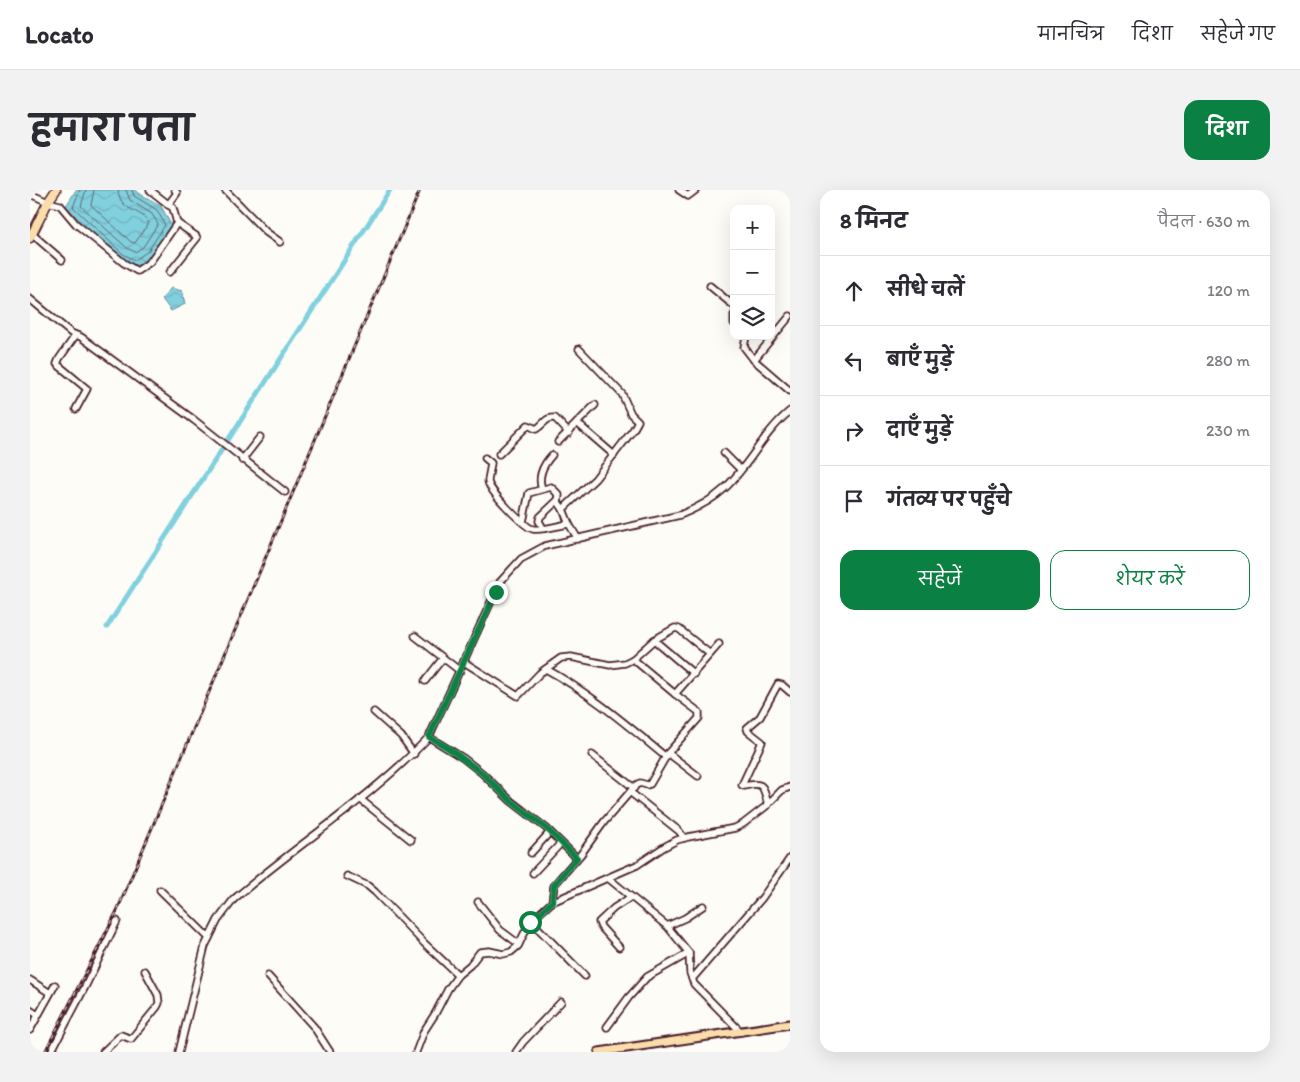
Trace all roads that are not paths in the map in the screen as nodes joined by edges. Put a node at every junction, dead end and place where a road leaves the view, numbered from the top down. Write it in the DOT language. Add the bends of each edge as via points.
graph roads {
  1 [pos="56,190"];
  2 [pos="150,190"];
  3 [pos="175,190"];
  4 [pos="225,190"];
  5 [pos="679,190"];
  6 [pos="696,190"];
  7 [pos="30,194"];
  8 [pos="48,202"];
  9 [pos="168,205"];
  10 [pos="177,223"];
  11 [pos="31,236"];
  12 [pos="280,242"];
  13 [pos="62,260"];
  14 [pos="170,272"];
  15 [pos="710,286"];
  16 [pos="30,299"];
  17 [pos="730,303"];
  18 [pos="790,316"];
  19 [pos="75,336"];
  20 [pos="745,340"];
  21 [pos="580,349"];
  22 [pos="754,360"];
  23 [pos="790,391"];
  24 [pos="595,406"];
  25 [pos="76,409"];
  26 [pos="790,411"];
  27 [pos="577,423"];
  28 [pos="569,433"];
  29 [pos="260,437"];
  30 [pos="558,442"];
  31 [pos="724,453"];
  32 [pos="499,454"];
  33 [pos="552,455"];
  34 [pos="614,455"];
  35 [pos="485,458"];
  36 [pos="242,460"];
  37 [pos="740,469"];
  38 [pos="542,489"];
  39 [pos="285,492"];
  40 [pos="558,500"];
  41 [pos="563,509"];
  42 [pos="523,522"];
  43 [pos="568,524"];
  44 [pos="542,528"];
  45 [pos="578,539"];
  46 [pos="415,636"];
  47 [pos="654,640"];
  48 [pos="719,644"];
  49 [pos="710,654"];
  50 [pos="443,658"];
  51 [pos="633,659"];
  52 [pos="464,662"];
  53 [pos="546,669"];
  54 [pos="458,670"];
  55 [pos="694,674"];
  56 [pos="425,681"];
  57 [pos="790,692"];
  58 [pos="675,694"];
  59 [pos="374,712"];
  60 [pos="429,737"];
  61 [pos="412,752"];
  62 [pos="592,755"];
  63 [pos="667,755"];
  64 [pos="698,776"];
  65 [pos="790,786"];
  66 [pos="632,790"];
  67 [pos="360,799"];
  68 [pos="768,805"];
  69 [pos="550,832"];
  70 [pos="684,838"];
  71 [pos="411,840"];
  72 [pos="561,843"];
  73 [pos="531,853"];
  74 [pos="577,858"];
  75 [pos="790,858"];
  76 [pos="534,873"];
  77 [pos="346,876"];
  78 [pos="608,878"];
  79 [pos="160,890"];
  80 [pos="630,898"];
  81 [pos="478,902"];
  82 [pos="552,902"];
  83 [pos="703,906"];
  84 [pos="117,921"];
  85 [pos="531,921"];
  86 [pos="667,926"];
  87 [pos="207,936"];
  88 [pos="519,944"];
  89 [pos="619,947"];
  90 [pos="689,953"];
  91 [pos="146,971"];
  92 [pos="458,975"];
  93 [pos="268,976"];
  94 [pos="585,976"];
  95 [pos="692,979"];
  96 [pos="30,980"];
  97 [pos="55,985"];
  98 [pos="50,993"];
  99 [pos="561,1002"];
  100 [pos="30,1010"];
  101 [pos="38,1015"];
  102 [pos="790,1024"];
  103 [pos="607,1026"];
  104 [pos="30,1030"];
  105 [pos="741,1032"];
  106 [pos="51,1052"];
  107 [pos="103,1052"];
  108 [pos="179,1052"];
  109 [pos="330,1052"];
  110 [pos="416,1052"];
  111 [pos="516,1052"];
  112 [pos="599,1052"];
  1 -- 8 [label="highway"];
  2 -- 9 [label="street"];
  3 -- 9 [label="street" via="176,196"];
  4 -- 12 [label="street"];
  5 -- 6 [label="street" via="688,196"];
  7 -- 8 [label="street"];
  8 -- 10 [label="street" via="60,205 76,224 134,271 150,262"];
  8 -- 11 [label="highway"];
  9 -- 10 [label="street" via="173,208"];
  10 -- 14 [label="street" via="197,238"];
  11 -- 13 [label="street"];
  15 -- 17 [label="street"];
  16 -- 19 [label="street"];
  18 -- 22 [label="street"];
  19 -- 25 [label="street" via="57,364 87,389"];
  19 -- 36 [label="street" via="81,337"];
  20 -- 22 [label="street" via="744,347"];
  21 -- 34 [label="street" via="622,394 638,421"];
  22 -- 23 [label="street"];
  24 -- 27 [label="street"];
  26 -- 37 [label="street" via="771,428"];
  27 -- 28 [label="street"];
  27 -- 34 [label="street"];
  28 -- 30 [label="street"];
  28 -- 32 [label="street" via="555,418 546,420 536,429 528,425"];
  29 -- 36 [label="street"];
  31 -- 37 [label="street"];
  33 -- 38 [label="street" via="545,462 539,479"];
  34 -- 41 [label="street" via="591,484"];
  35 -- 42 [label="street" via="491,462 490,486"];
  36 -- 39 [label="street"];
  37 -- 45 [label="street" via="723,490 692,510"];
  38 -- 40 [label="street" via="553,488"];
  38 -- 42 [label="street" via="528,495"];
  40 -- 41 [label="street"];
  40 -- 44 [label="street" via="540,517"];
  41 -- 43 [label="street"];
  42 -- 44 [label="street" via="532,529"];
  43 -- 44 [label="street"];
  43 -- 45 [label="street"];
  45 -- 52 [label="street" via="545,546 521,559 508,572 500,582"];
  46 -- 50 [label="street"];
  47 -- 49 [label="street" via="677,628"];
  47 -- 51 [label="street"];
  47 -- 55 [label="street"];
  48 -- 49 [label="street"];
  49 -- 55 [label="street"];
  50 -- 54 [label="street"];
  50 -- 56 [label="street"];
  51 -- 53 [label="street" via="610,665 566,657"];
  51 -- 58 [label="street"];
  52 -- 53 [label="street" via="518,696"];
  52 -- 54 [label="street"];
  53 -- 63 [label="street"];
  54 -- 60 [label="street"];
  55 -- 58 [label="street"];
  57 -- 68 [label="street" via="778,684 760,717 747,728 762,742 742,785 760,784"];
  58 -- 63 [label="street" via="700,716"];
  59 -- 61 [label="street" via="402,736"];
  60 -- 61 [label="street"];
  60 -- 69 [label="street" via="463,758"];
  61 -- 67 [label="street"];
  62 -- 66 [label="street"];
  63 -- 64 [label="street"];
  63 -- 66 [label="street" via="649,785 638,784"];
  65 -- 68 [label="street"];
  66 -- 70 [label="street"];
  66 -- 74 [label="street"];
  67 -- 71 [label="street"];
  67 -- 87 [label="street" via="234,899"];
  68 -- 70 [label="street" via="748,822 735,828"];
  69 -- 72 [label="street"];
  69 -- 73 [label="street"];
  70 -- 78 [label="street"];
  72 -- 74 [label="street"];
  72 -- 76 [label="street"];
  74 -- 82 [label="street" via="554,885"];
  75 -- 95 [label="street" via="762,898"];
  77 -- 92 [label="street" via="375,892"];
  78 -- 80 [label="street"];
  78 -- 82 [label="street"];
  79 -- 87 [label="street"];
  80 -- 86 [label="street"];
  80 -- 89 [label="street" via="599,922"];
  81 -- 88 [label="street" via="500,930"];
  82 -- 85 [label="street"];
  83 -- 86 [label="street"];
  84 -- 106 [label="street"];
  85 -- 88 [label="street"];
  85 -- 94 [label="street"];
  86 -- 90 [label="street"];
  87 -- 108 [label="street"];
  88 -- 92 [label="street" via="506,954 480,952"];
  90 -- 95 [label="street"];
  90 -- 103 [label="street" via="647,977"];
  91 -- 107 [label="street" via="158,995 157,1007 131,1039 121,1036"];
  92 -- 110 [label="street" via="424,1031"];
  93 -- 109 [label="street" via="314,1027"];
  95 -- 105 [label="street"];
  96 -- 98 [label="street"];
  97 -- 98 [label="street"];
  98 -- 101 [label="street"];
  99 -- 111 [label="street"];
  100 -- 101 [label="street"];
  101 -- 104 [label="street"];
  102 -- 105 [label="main road"];
  105 -- 112 [label="main road"];
}
